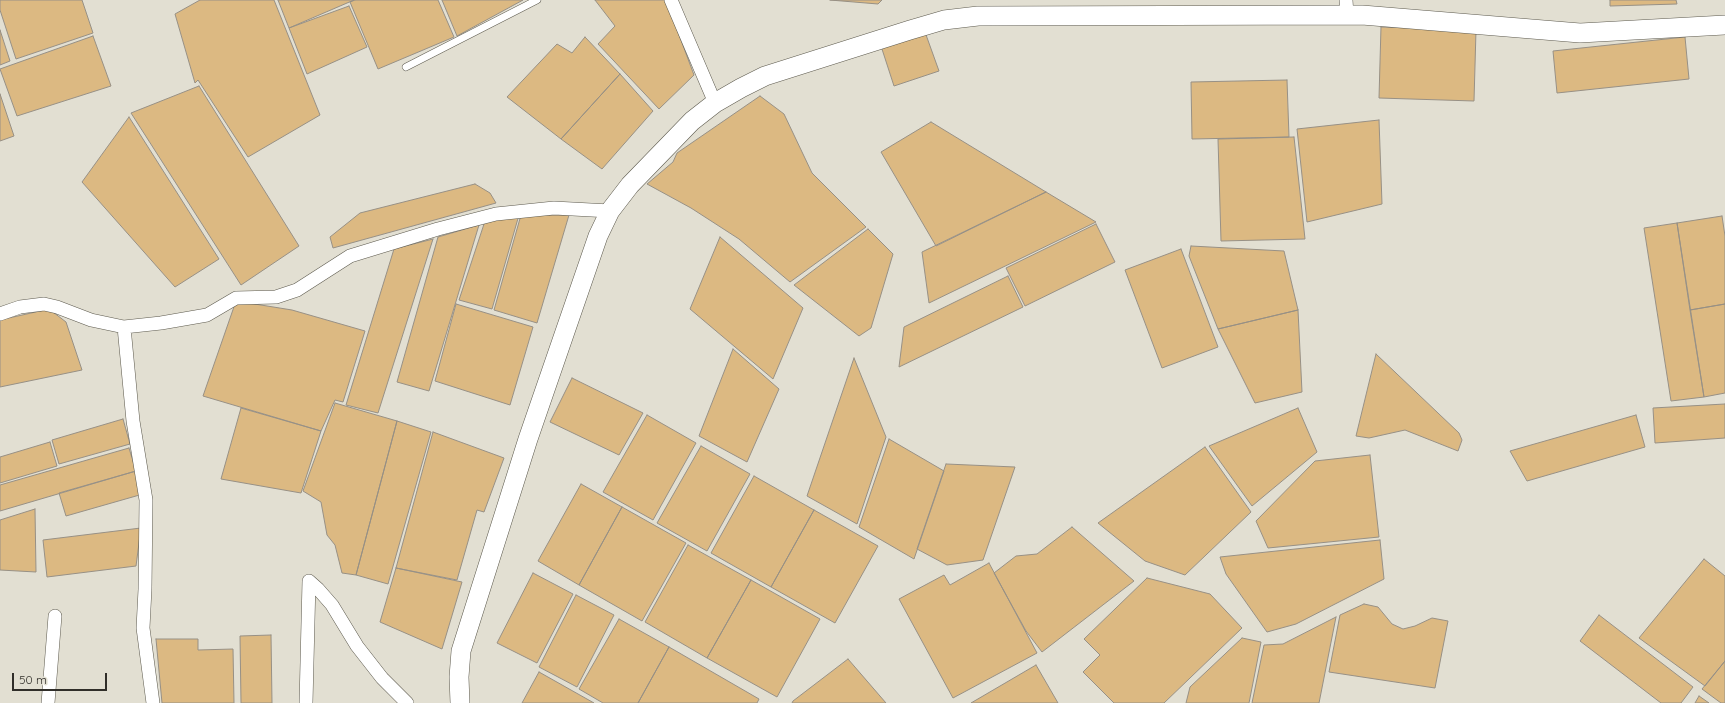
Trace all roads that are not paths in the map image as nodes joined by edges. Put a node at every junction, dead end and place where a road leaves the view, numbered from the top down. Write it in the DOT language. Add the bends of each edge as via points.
graph roads {
  1 [pos="537,0"];
  2 [pos="671,0"];
  3 [pos="1346,8"];
  4 [pos="1725,24"];
  5 [pos="406,67"];
  6 [pos="715,103"];
  7 [pos="610,211"];
  8 [pos="0,314"];
  9 [pos="124,327"];
  10 [pos="55,616"];
  11 [pos="48,703"];
  12 [pos="153,703"];
  13 [pos="306,703"];
  14 [pos="407,703"];
  15 [pos="460,703"];
  1 -- 5 [label="lane"];
  2 -- 6 [label="street"];
  3 -- 4 [label="street" via="1580,33"];
  3 -- 6 [label="street" via="978,16 944,20 765,76"];
  6 -- 7 [label="street" via="692,121 630,184"];
  7 -- 9 [label="street" via="554,208 496,214 350,256 297,290 276,297 236,298 207,315"];
  7 -- 15 [label="street" via="598,236 528,439 461,651"];
  8 -- 9 [label="street" via="20,307 44,304 91,320"];
  9 -- 12 [label="street" via="133,421 146,500 143,628"];
  10 -- 11 [label="street"];
  13 -- 14 [label="street" via="309,581 332,606 382,678"];
}
